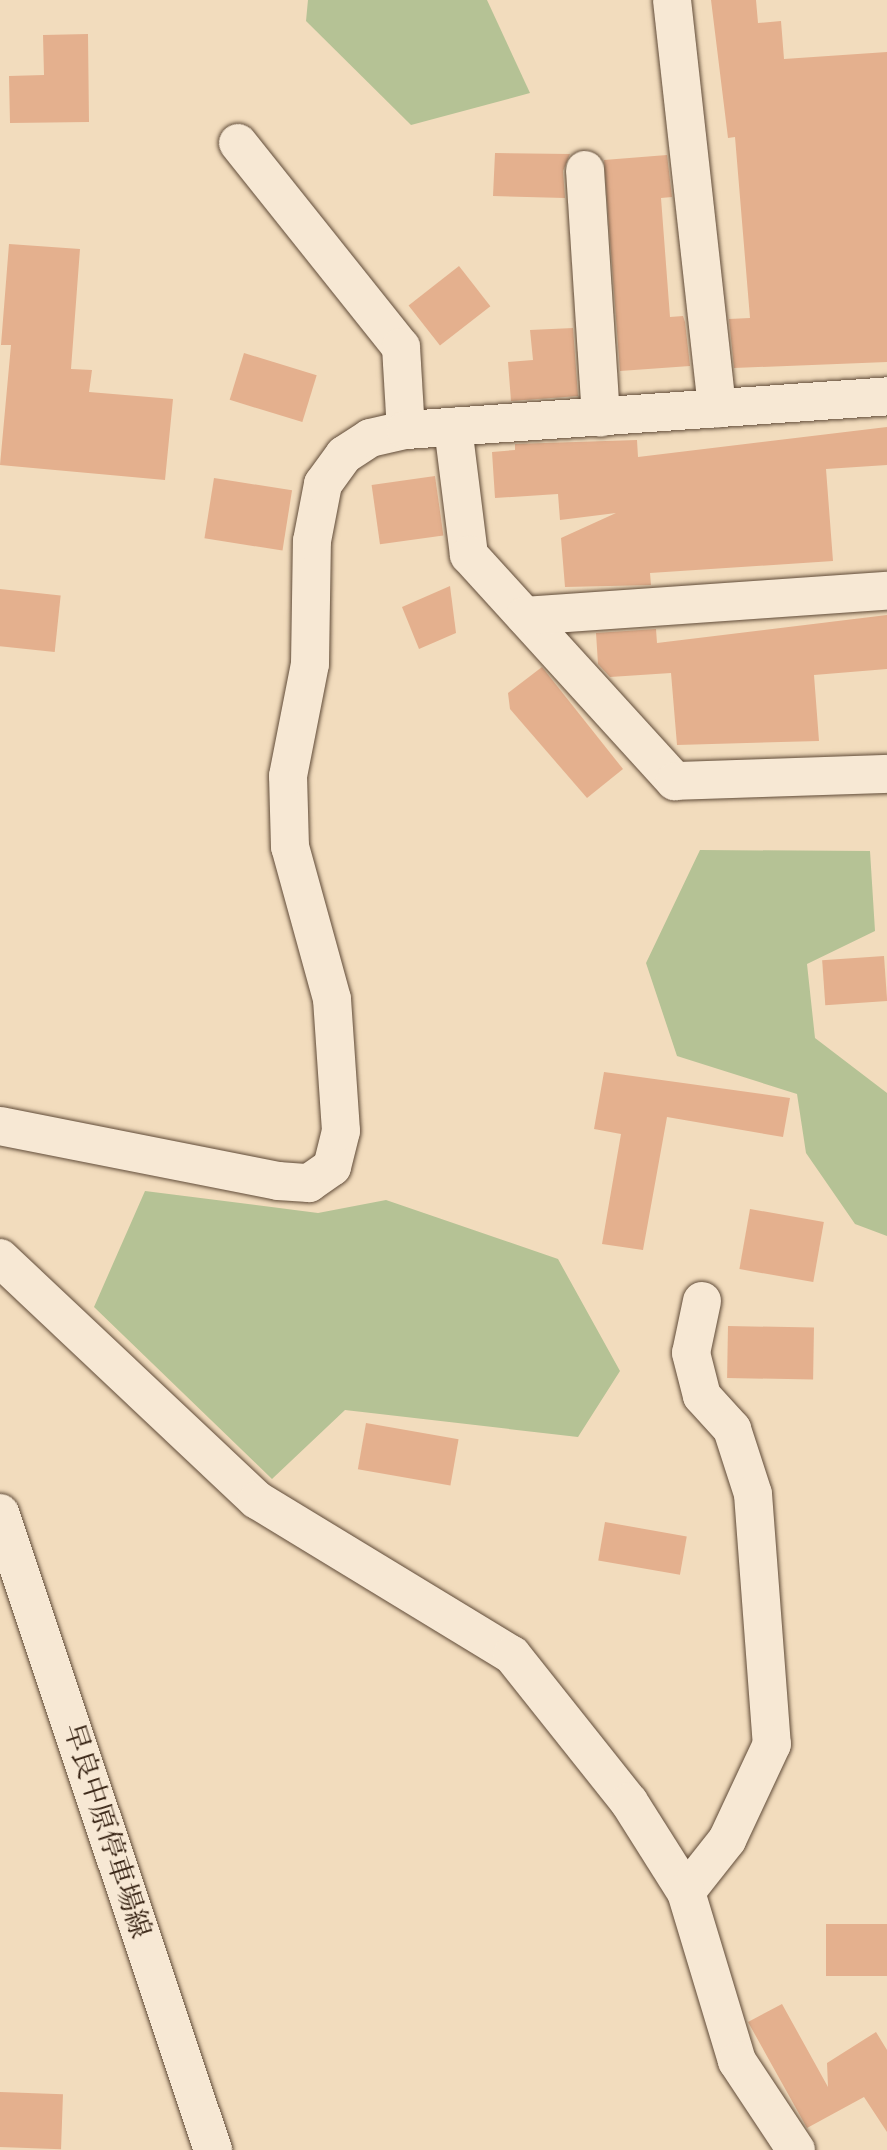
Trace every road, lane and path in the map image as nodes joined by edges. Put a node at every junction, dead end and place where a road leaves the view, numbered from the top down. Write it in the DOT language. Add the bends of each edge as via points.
graph roads {
  1 [pos="672,0"];
  2 [pos="238,143"];
  3 [pos="586,170"];
  4 [pos="887,396"];
  5 [pos="718,409"];
  6 [pos="601,416"];
  7 [pos="453,426"];
  8 [pos="406,430"];
  9 [pos="887,591"];
  10 [pos="525,616"];
  11 [pos="887,774"];
  12 [pos="0,1126"];
  13 [pos="0,1258"];
  14 [pos="702,1301"];
  15 [pos="0,1513"];
  16 [pos="686,1892"];
  17 [pos="213,2150"];
  18 [pos="796,2150"];
  1 -- 5 [label="street"];
  2 -- 8 [label="street" via="401,347"];
  3 -- 6 [label="street"];
  4 -- 5 [label="street"];
  5 -- 6 [label="street"];
  6 -- 7 [label="street"];
  7 -- 8 [label="street"];
  7 -- 10 [label="street" via="469,555"];
  8 -- 12 [label="street" via="361,444 323,484 312,541 310,664 288,776 290,847 332,999 341,1131 332,1167 309,1183 278,1181"];
  9 -- 10 [label="street"];
  10 -- 11 [label="street" via="675,781"];
  13 -- 16 [label="street" via="257,1500 512,1655 629,1801"];
  14 -- 16 [label="street" via="691,1353 702,1396 732,1429 752,1494 772,1744 727,1840"];
  15 -- 17 [label="street, 早良中原停車場線"];
  16 -- 18 [label="street" via="737,2061"];
}
